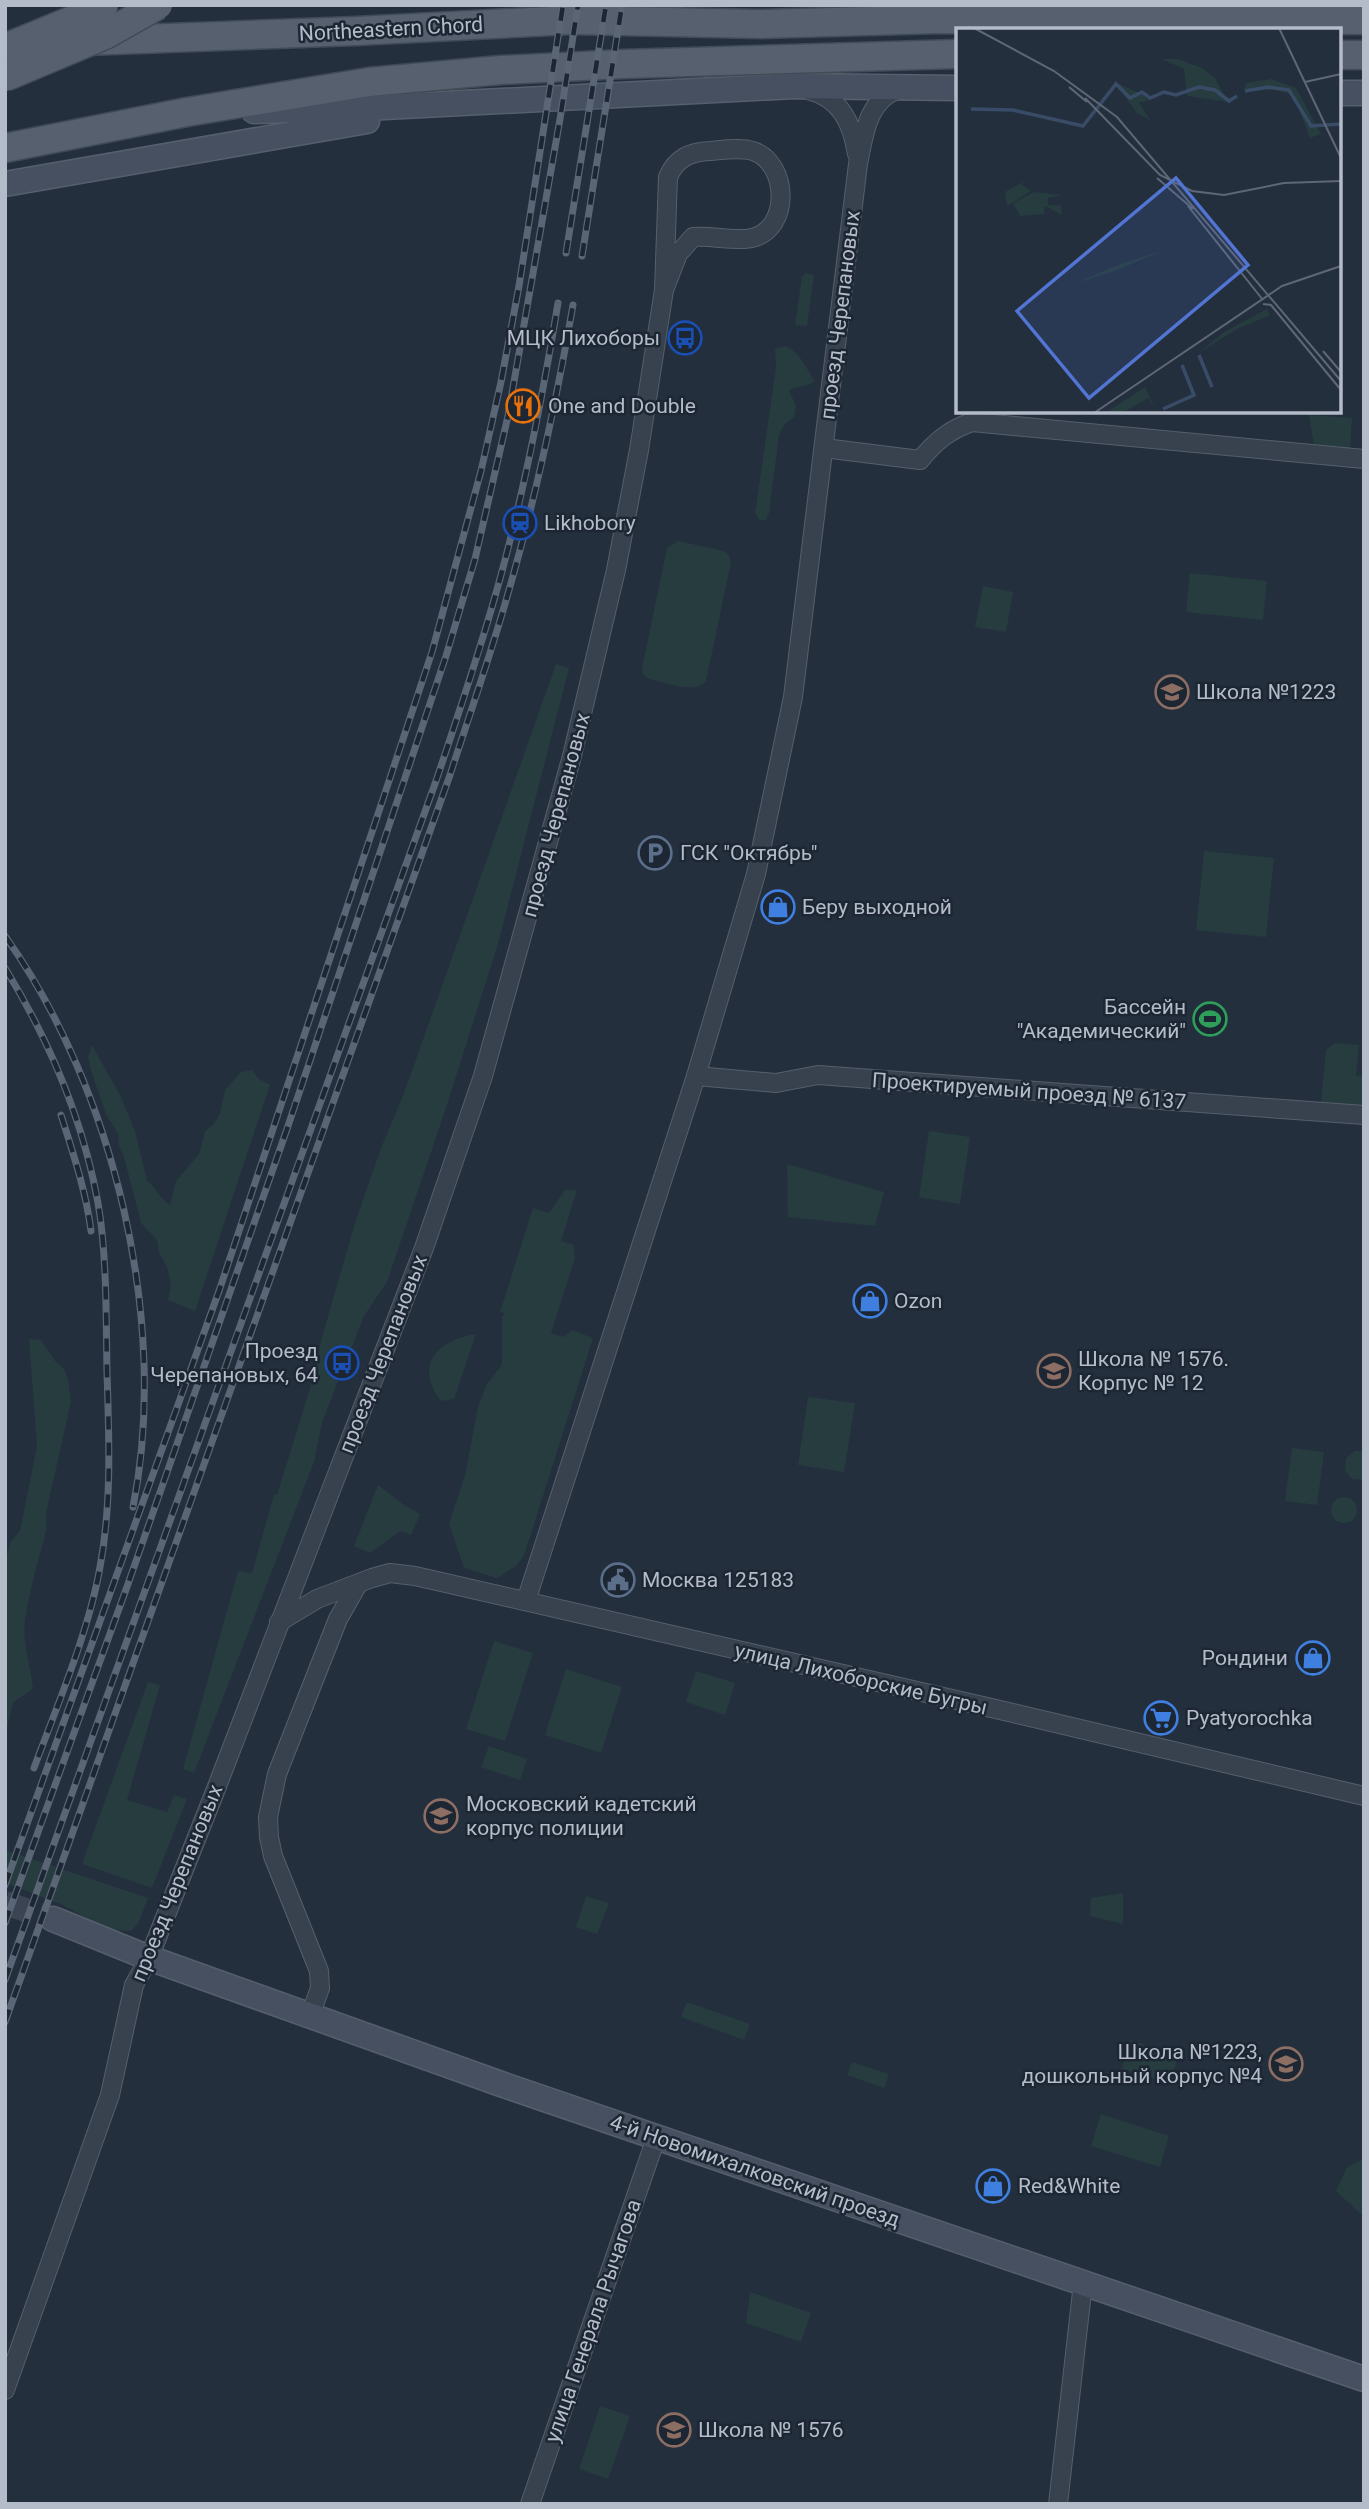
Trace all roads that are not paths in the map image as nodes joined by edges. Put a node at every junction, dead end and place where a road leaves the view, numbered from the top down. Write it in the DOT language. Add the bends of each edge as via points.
graph roads {
  1 [pos="104,5"];
  2 [pos="158,5"];
  3 [pos="673,5"];
  4 [pos="571,20"];
  5 [pos="1364,20"];
  6 [pos="5,45"];
  7 [pos="956,54"];
  8 [pos="1341,55"];
  9 [pos="1364,55"];
  10 [pos="5,77"];
  11 [pos="794,86"];
  12 [pos="906,87"];
  13 [pos="956,88"];
  14 [pos="1341,93"];
  15 [pos="1364,93"];
  16 [pos="510,99"];
  17 [pos="187,112"];
  18 [pos="5,148"];
  19 [pos="858,164"];
  20 [pos="5,184"];
  21 [pos="664,290"];
  22 [pos="824,448"];
  23 [pos="1364,459"];
  24 [pos="695,1076"];
  25 [pos="1364,1115"];
  26 [pos="358,1584"];
  27 [pos="526,1601"];
  28 [pos="279,1622"];
  29 [pos="1364,1796"];
  30 [pos="53,1919"];
  31 [pos="149,1958"];
  32 [pos="310,2016"];
  33 [pos="656,2138"];
  34 [pos="1083,2283"];
  35 [pos="1364,2379"];
  36 [pos="5,2390"];
  37 [pos="530,2504"];
  38 [pos="1058,2504"];
  1 -- 6 [label="main road, Northeastern Chord, bridge"];
  2 -- 10 [label="main road, bridge" via="105,35"];
  3 -- 4 [label="street"];
  4 -- 5 [label="main road, Northeastern Chord" via="760,24 939,19"];
  4 -- 6 [label="main road, Northeastern Chord"];
  7 -- 17 [label="main road" via="501,70 369,82"];
  8 -- 9 [label="main road"];
  11 -- 12 [label="street"];
  11 -- 16 [label="street"];
  11 -- 19 [label="street, проезд Черепановых" via="818,92 842,110 854,136"];
  12 -- 13 [label="street"];
  12 -- 19 [label="street, проезд Черепановых" via="888,93 873,110"];
  14 -- 15 [label="street"];
  16 -- 17 [label="street"];
  16 -- 20 [label="street"];
  17 -- 18 [label="main road"];
  19 -- 22 [label="street, проезд Черепановых"];
  21 -- 21 [label="street" via="678,254 693,237 754,238 769,229 778,216 780,185 774,166 742,149 698,151 674,164 668,177 665,214"];
  21 -- 28 [label="street, проезд Черепановых" via="639,450 595,662 487,1062 424,1248"];
  22 -- 23 [label="street" via="920,460 935,442 972,422"];
  22 -- 24 [label="street, проезд Черепановых" via="798,662 779,766 756,874"];
  24 -- 25 [label="street, Проектируемый проезд № 6137" via="776,1083 817,1075"];
  24 -- 27 [label="street, проезд Черепановых"];
  26 -- 27 [label="street, улица Лихоборские Бугры" via="390,1573"];
  26 -- 28 [label="street, улица Лихоборские Бугры" via="317,1599"];
  26 -- 32 [label="street" via="338,1619 277,1774 268,1817 273,1856 319,1970 320,1988"];
  27 -- 29 [label="street, улица Лихоборские Бугры"];
  28 -- 31 [label="street, проезд Черепановых"];
  30 -- 31 [label="street, 4-й Новомихалковский проезд"];
  31 -- 32 [label="street, 4-й Новомихалковский проезд"];
  31 -- 36 [label="street, проезд Черепановых" via="134,1985 110,2095"];
  32 -- 33 [label="street, 4-й Новомихалковский проезд"];
  33 -- 34 [label="street, 4-й Новомихалковский проезд"];
  33 -- 37 [label="street, улица Генерала Рычагова"];
  34 -- 35 [label="street, 4-й Новомихалковский проезд"];
  34 -- 38 [label="street"];
}
